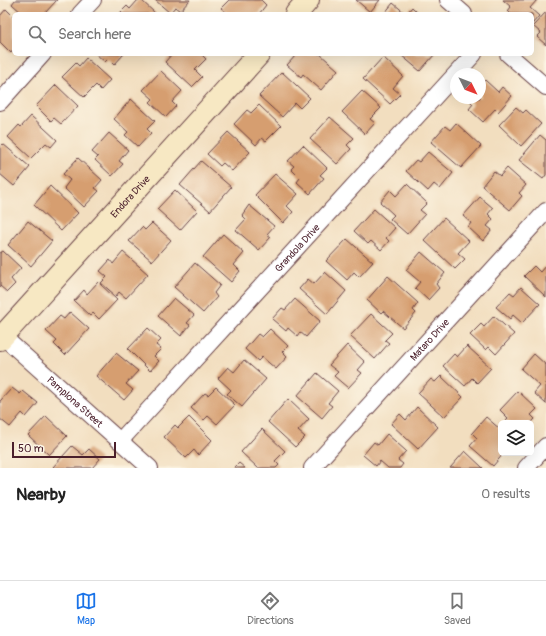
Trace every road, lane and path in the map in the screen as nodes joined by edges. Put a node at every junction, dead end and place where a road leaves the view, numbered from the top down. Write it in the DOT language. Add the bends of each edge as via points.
graph roads {
  1 [pos="93,0"];
  2 [pos="308,0"];
  3 [pos="448,0"];
  4 [pos="82,12"];
  5 [pos="298,12"];
  6 [pos="462,12"];
  7 [pos="41,56"];
  8 [pos="257,56"];
  9 [pos="472,56"];
  10 [pos="510,56"];
  11 [pos="546,87"];
  12 [pos="0,102"];
  13 [pos="546,210"];
  14 [pos="1,336"];
  15 [pos="120,441"];
  16 [pos="546,446"];
  17 [pos="150,468"];
  18 [pos="312,468"];
  19 [pos="526,468"];
  1 -- 4 [label="street"];
  2 -- 5 [label="street"];
  3 -- 6 [label="street"];
  7 -- 12 [label="street"];
  8 -- 14 [label="street, Endora Drive"];
  9 -- 15 [label="street, Grandola Drive"];
  10 -- 11 [label="street"];
  13 -- 18 [label="street, Mataro Drive"];
  14 -- 15 [label="street, Pamplona Street"];
  15 -- 17 [label="street, Pamplona Street"];
  16 -- 19 [label="street"];
}
